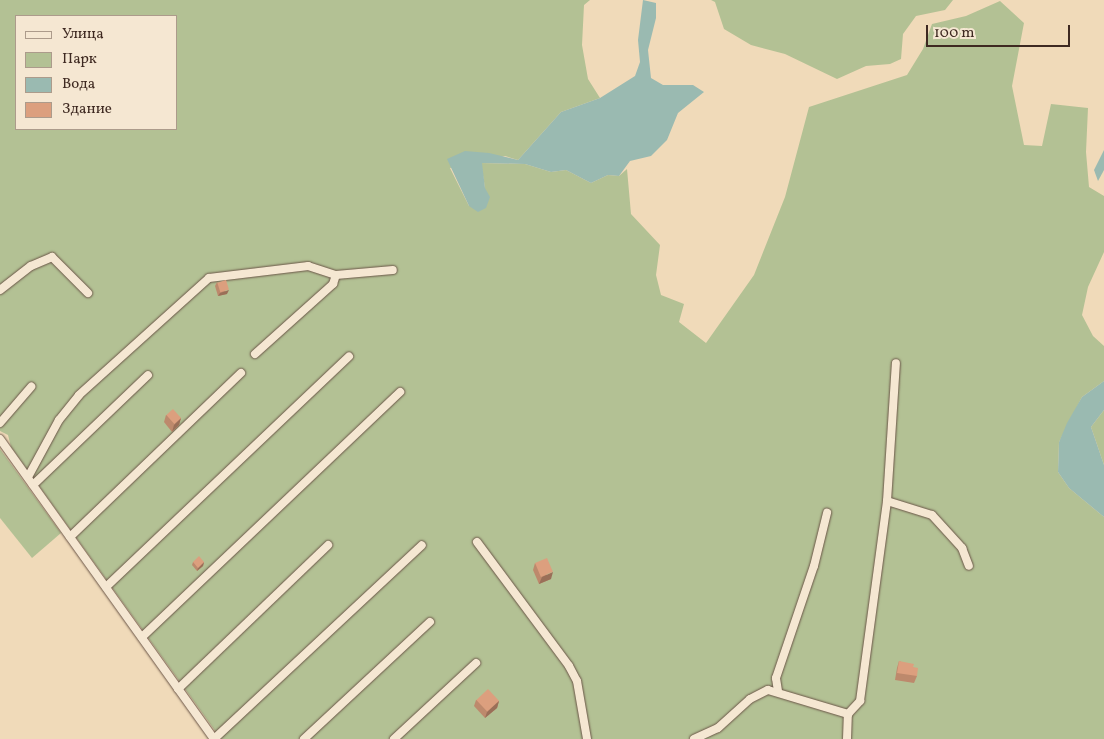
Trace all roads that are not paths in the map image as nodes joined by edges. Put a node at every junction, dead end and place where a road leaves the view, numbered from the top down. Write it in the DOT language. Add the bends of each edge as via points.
graph roads {
  1 [pos="393,270"];
  2 [pos="336,275"];
  3 [pos="0,290"];
  4 [pos="88,293"];
  5 [pos="255,354"];
  6 [pos="349,356"];
  7 [pos="896,363"];
  8 [pos="241,373"];
  9 [pos="148,375"];
  10 [pos="31,387"];
  11 [pos="400,392"];
  12 [pos="0,423"];
  13 [pos="0,439"];
  14 [pos="28,477"];
  15 [pos="33,485"];
  16 [pos="887,501"];
  17 [pos="828,513"];
  18 [pos="70,537"];
  19 [pos="477,542"];
  20 [pos="328,545"];
  21 [pos="422,545"];
  22 [pos="969,566"];
  23 [pos="106,587"];
  24 [pos="430,622"];
  25 [pos="142,638"];
  26 [pos="476,663"];
  27 [pos="178,689"];
  28 [pos="778,691"];
  29 [pos="848,714"];
  30 [pos="214,739"];
  31 [pos="304,739"];
  32 [pos="394,739"];
  33 [pos="588,739"];
  34 [pos="694,739"];
  35 [pos="847,739"];
  1 -- 2 [label="street"];
  2 -- 5 [label="street" via="333,284"];
  2 -- 14 [label="street" via="308,266 209,278 79,395 59,420"];
  3 -- 4 [label="street" via="31,266 52,257"];
  6 -- 23 [label="street"];
  7 -- 16 [label="street"];
  8 -- 18 [label="street"];
  9 -- 15 [label="street"];
  10 -- 12 [label="street"];
  11 -- 25 [label="street"];
  13 -- 14 [label="street"];
  14 -- 15 [label="street"];
  15 -- 18 [label="street"];
  16 -- 22 [label="street" via="932,515 962,548"];
  16 -- 29 [label="street" via="860,701"];
  17 -- 28 [label="street" via="814,566 776,678"];
  18 -- 23 [label="street"];
  19 -- 33 [label="street" via="569,666 577,681"];
  20 -- 27 [label="street"];
  21 -- 30 [label="street"];
  23 -- 25 [label="street"];
  24 -- 31 [label="street"];
  25 -- 27 [label="street"];
  26 -- 32 [label="street"];
  27 -- 30 [label="street"];
  28 -- 29 [label="street"];
  28 -- 34 [label="street" via="768,690 750,699 718,728"];
  29 -- 35 [label="street"];
}
